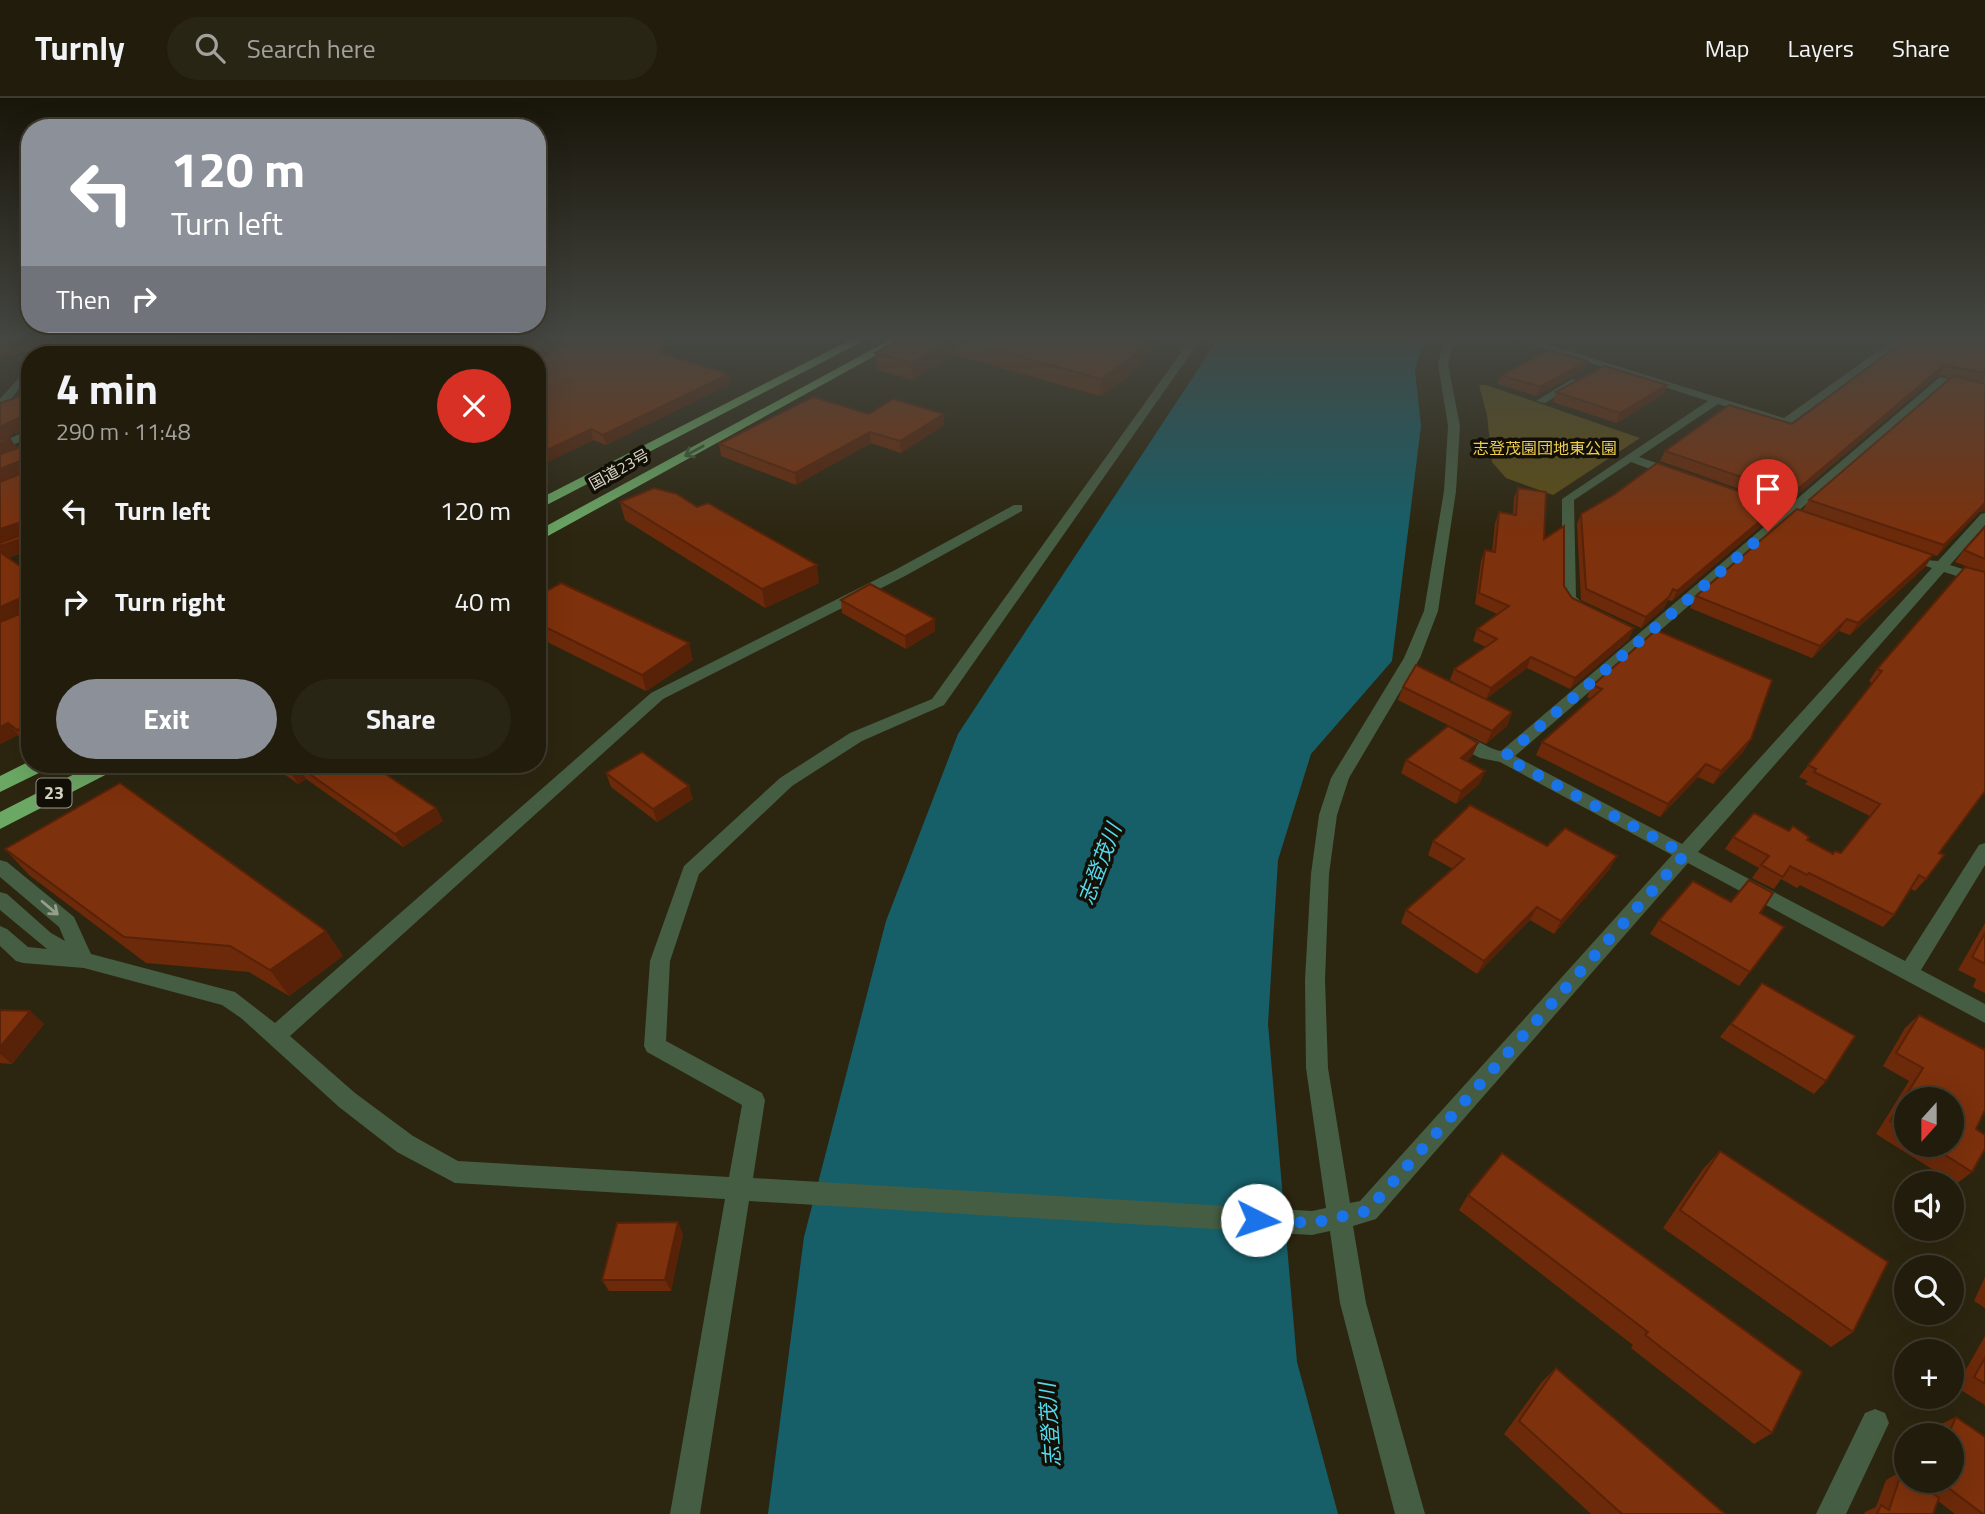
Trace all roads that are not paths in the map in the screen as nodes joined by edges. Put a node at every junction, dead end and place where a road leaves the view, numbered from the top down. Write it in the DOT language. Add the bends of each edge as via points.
graph roads {
  1 [pos="20,402"];
  2 [pos="739,402"];
  3 [pos="784,402"];
  4 [pos="1151,402"];
  5 [pos="1450,402"];
  6 [pos="1713,402"];
  7 [pos="1719,402"];
  8 [pos="1814,402"];
  9 [pos="1917,402"];
  10 [pos="0,407"];
  11 [pos="21,430"];
  12 [pos="0,432"];
  13 [pos="21,435"];
  14 [pos="0,448"];
  15 [pos="1630,458"];
  16 [pos="1683,476"];
  17 [pos="546,501"];
  18 [pos="1018,508"];
  19 [pos="1985,517"];
  20 [pos="546,532"];
  21 [pos="1916,557"];
  22 [pos="1942,566"];
  23 [pos="1985,581"];
  24 [pos="1597,616"];
  25 [pos="1444,732"];
  26 [pos="1504,757"];
  27 [pos="23,773"];
  28 [pos="92,773"];
  29 [pos="0,785"];
  30 [pos="0,821"];
  31 [pos="1985,850"];
  32 [pos="1685,854"];
  33 [pos="0,867"];
  34 [pos="0,899"];
  35 [pos="0,934"];
  36 [pos="84,960"];
  37 [pos="1908,973"];
  38 [pos="1985,1014"];
  39 [pos="275,1036"];
  40 [pos="740,1189"];
  41 [pos="1339,1217"];
  42 [pos="1875,1423"];
  43 [pos="685,1514"];
  44 [pos="1410,1514"];
  45 [pos="1831,1514"];
  1 -- 10 [label="street"];
  2 -- 17 [label="highway, 国道23号"];
  3 -- 20 [label="highway, 国道23号, one-way"];
  4 -- 40 [label="street" via="938,702 856,737 786,782 691,872 660,961 655,1046 754,1100"];
  5 -- 41 [label="street" via="1454,426 1450,491 1431,611 1412,658 1340,778 1328,815 1315,981 1317,1068"];
  6 -- 15 [label="street"];
  7 -- 8 [label="street" via="1786,422"];
  9 -- 26 [label="street" via="1638,635"];
  11 -- 12 [label="street"];
  13 -- 14 [label="street"];
  15 -- 16 [label="street"];
  15 -- 24 [label="street" via="1568,499 1569,597 1574,605"];
  18 -- 39 [label="street" via="657,696"];
  19 -- 22 [label="street"];
  21 -- 22 [label="street"];
  22 -- 23 [label="street"];
  22 -- 32 [label="street"];
  25 -- 26 [label="street" via="1486,754"];
  26 -- 32 [label="street"];
  27 -- 29 [label="highway, 23"];
  28 -- 30 [label="highway, 23"];
  31 -- 37 [label="street"];
  32 -- 37 [label="street"];
  32 -- 41 [label="street" via="1367,1211"];
  33 -- 36 [label="street, one-way" via="66,922"];
  34 -- 36 [label="street" via="44,938"];
  35 -- 36 [label="street" via="23,955"];
  36 -- 39 [label="street" via="228,998"];
  37 -- 38 [label="street"];
  39 -- 40 [label="street" via="385,1129 455,1172"];
  40 -- 41 [label="street" via="1312,1223"];
  40 -- 43 [label="street"];
  41 -- 44 [label="street" via="1353,1303"];
  42 -- 45 [label="street"];
}
